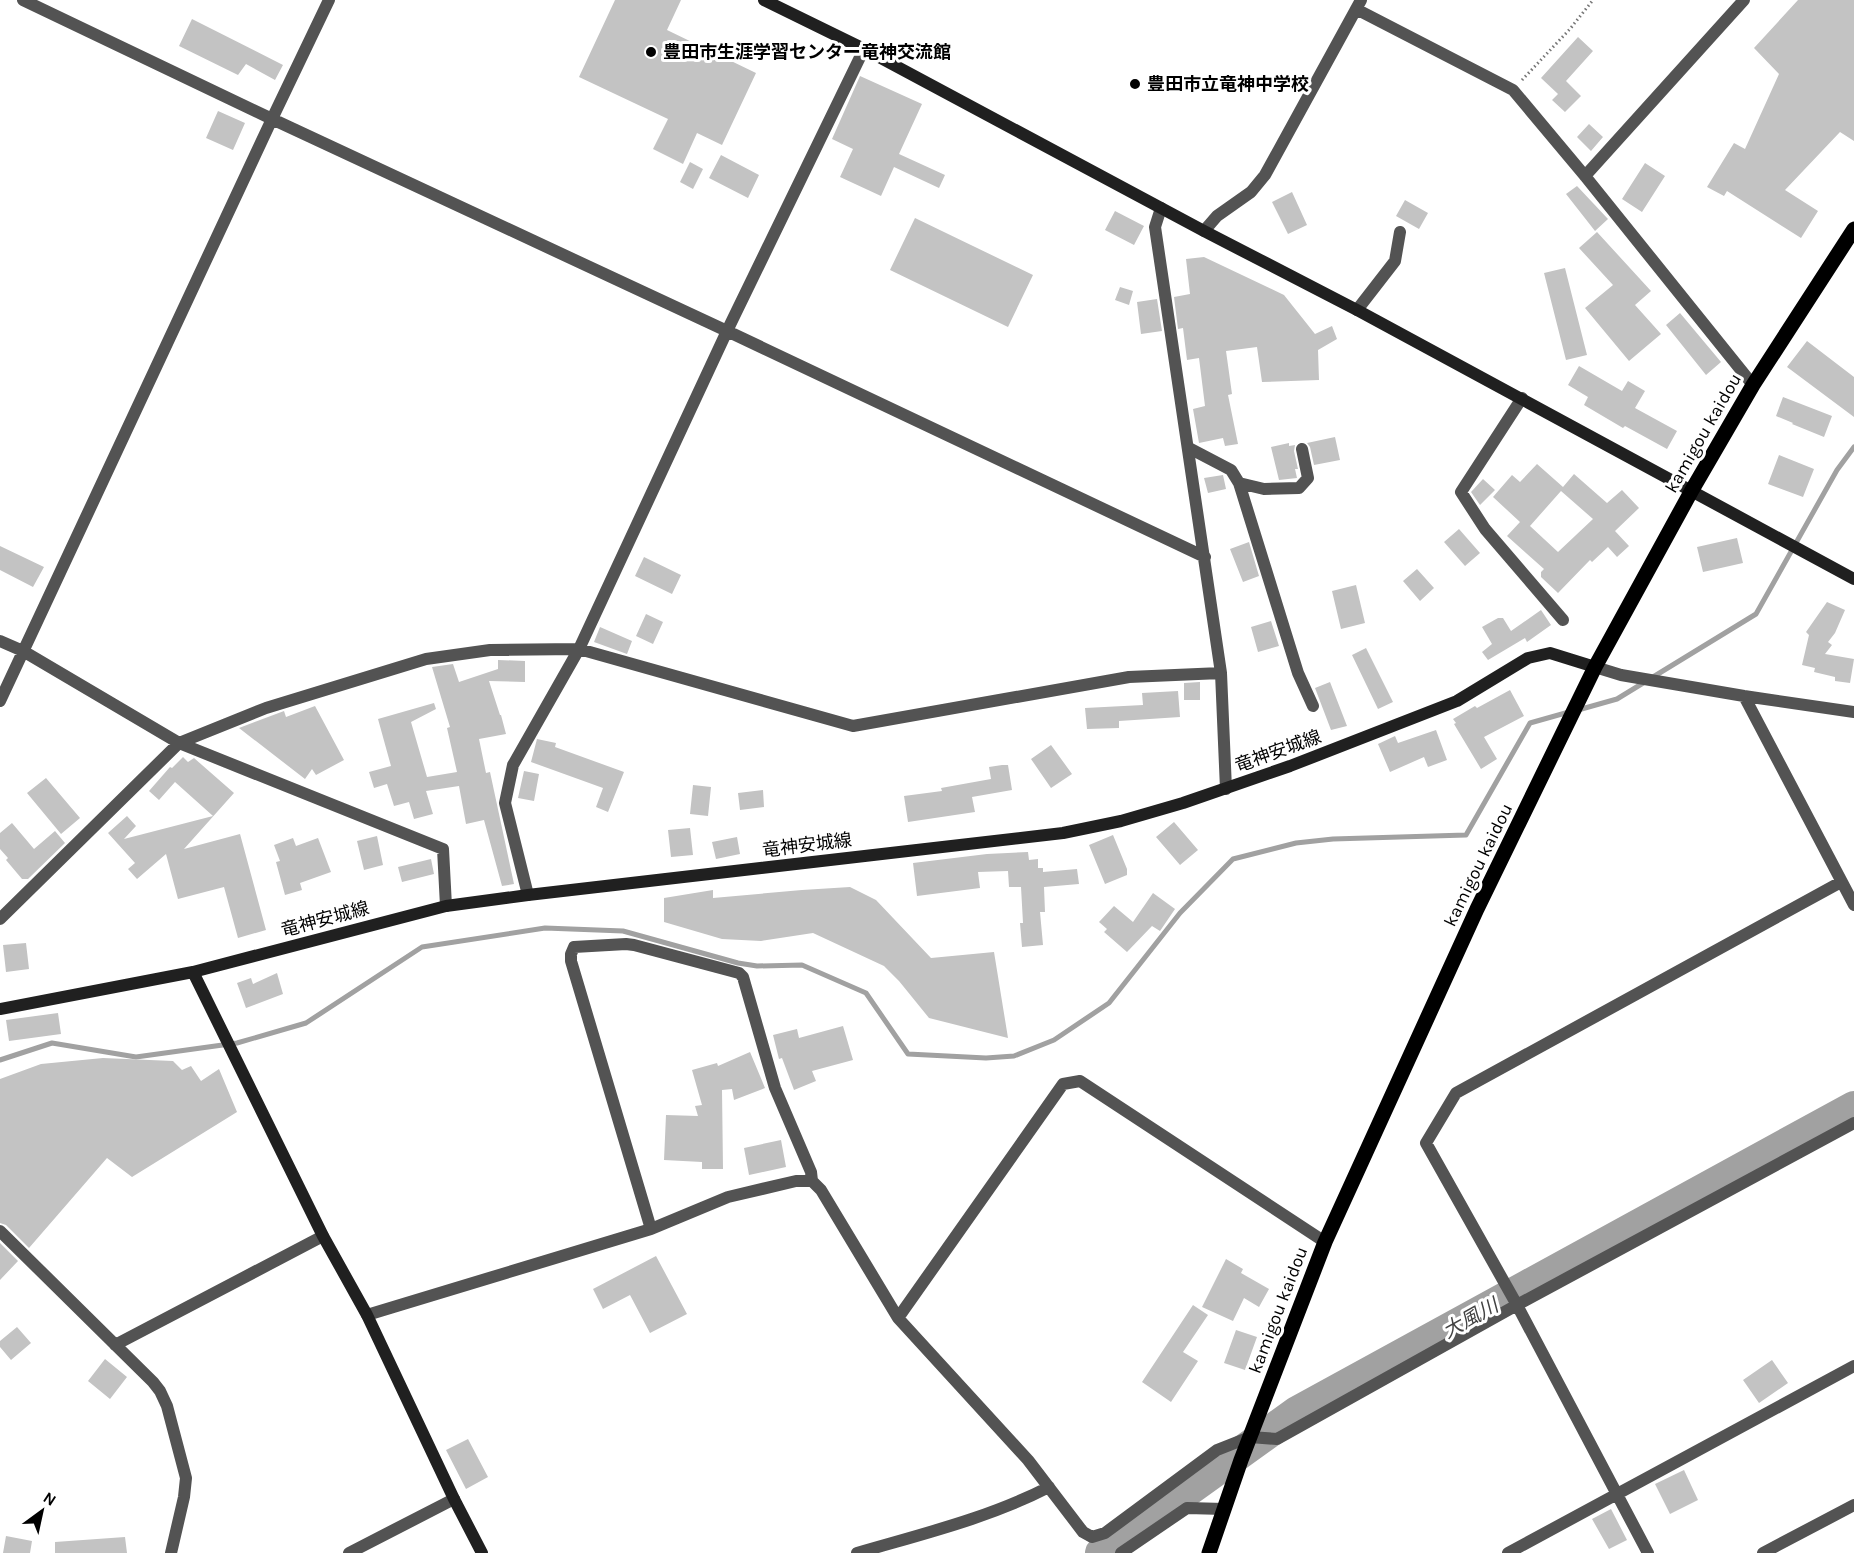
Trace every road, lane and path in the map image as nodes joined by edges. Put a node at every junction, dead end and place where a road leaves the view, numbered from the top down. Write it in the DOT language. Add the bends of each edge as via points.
graph roads {
  1 [pos="329,0"];
  2 [pos="764,0"];
  3 [pos="1593,0"];
  4 [pos="1744,0"];
  5 [pos="28,1"];
  6 [pos="1359,5"];
  7 [pos="864,49"];
  8 [pos="1513,90"];
  9 [pos="272,119"];
  10 [pos="1585,176"];
  11 [pos="1161,208"];
  12 [pos="1854,229"];
  13 [pos="1204,231"];
  14 [pos="1400,232"];
  15 [pos="1357,310"];
  16 [pos="727,331"];
  17 [pos="1753,385"];
  18 [pos="1522,398"];
  19 [pos="1189,448"];
  20 [pos="1302,449"];
  21 [pos="1239,483"];
  22 [pos="1692,490"];
  23 [pos="1205,557"];
  24 [pos="1854,579"];
  25 [pos="1563,620"];
  26 [pos="0,641"];
  27 [pos="579,649"];
  28 [pos="23,651"];
  29 [pos="1595,667"];
  30 [pos="1221,673"];
  31 [pos="1744,696"];
  32 [pos="0,701"];
  33 [pos="1313,706"];
  34 [pos="1854,712"];
  35 [pos="179,743"];
  36 [pos="1226,789"];
  37 [pos="1841,882"];
  38 [pos="528,895"];
  39 [pos="1854,905"];
  40 [pos="446,906"];
  41 [pos="0,919"];
  42 [pos="193,972"];
  43 [pos="0,1009"];
  44 [pos="1854,1123"];
  45 [pos="812,1181"];
  46 [pos="651,1229"];
  47 [pos="0,1231"];
  48 [pos="323,1236"];
  49 [pos="1325,1242"];
  50 [pos="1517,1305"];
  51 [pos="367,1316"];
  52 [pos="898,1318"];
  53 [pos="115,1345"];
  54 [pos="1854,1366"];
  55 [pos="1250,1437"];
  56 [pos="1049,1487"];
  57 [pos="1616,1494"];
  58 [pos="454,1499"];
  59 [pos="1854,1505"];
  60 [pos="1224,1509"];
  61 [pos="171,1553"];
  62 [pos="349,1553"];
  63 [pos="482,1553"];
  64 [pos="857,1553"];
  65 [pos="1121,1553"];
  66 [pos="1209,1553"];
  67 [pos="1508,1553"];
  68 [pos="1648,1553"];
  69 [pos="1763,1553"];
  1 -- 9 [label="street"];
  2 -- 7 [label="street"];
  3 -- 8 [label="path"];
  4 -- 10 [label="street"];
  5 -- 9 [label="street"];
  6 -- 8 [label="street"];
  6 -- 13 [label="street" via="1265,175 1251,192 1217,216"];
  7 -- 11 [label="street"];
  7 -- 16 [label="street"];
  8 -- 10 [label="street"];
  9 -- 16 [label="street"];
  9 -- 28 [label="street"];
  10 -- 17 [label="street"];
  11 -- 13 [label="street"];
  11 -- 19 [label="street" via="1155,227"];
  12 -- 17 [label="main road, kamigou kaidou"];
  13 -- 15 [label="street"];
  14 -- 15 [label="street" via="1395,261"];
  15 -- 18 [label="street"];
  16 -- 23 [label="street"];
  16 -- 27 [label="street"];
  17 -- 22 [label="main road, kamigou kaidou"];
  18 -- 22 [label="street"];
  18 -- 25 [label="street" via="1461,492 1485,530"];
  19 -- 21 [label="street" via="1231,470"];
  19 -- 23 [label="street"];
  20 -- 21 [label="street" via="1308,478 1299,488 1264,489"];
  21 -- 33 [label="street" via="1298,673"];
  22 -- 24 [label="street"];
  22 -- 29 [label="main road, kamigou kaidou"];
  23 -- 30 [label="street"];
  26 -- 28 [label="street"];
  27 -- 30 [label="street" via="853,726 1129,677"];
  27 -- 35 [label="street" via="490,650 426,659 266,708"];
  27 -- 38 [label="street" via="513,765 505,803"];
  28 -- 32 [label="street"];
  28 -- 35 [label="street"];
  29 -- 31 [label="street"];
  29 -- 36 [label="street, 竜神安城線" via="1550,653 1528,658 1457,701"];
  29 -- 49 [label="main road, kamigou kaidou" via="1477,909"];
  30 -- 36 [label="street"];
  31 -- 34 [label="street"];
  31 -- 37 [label="street"];
  35 -- 40 [label="street" via="443,849"];
  35 -- 41 [label="street"];
  36 -- 38 [label="street, 竜神安城線" via="1183,804 1063,833"];
  37 -- 39 [label="street"];
  37 -- 50 [label="street" via="1456,1093 1426,1143"];
  38 -- 40 [label="street, 竜神安城線"];
  40 -- 42 [label="street, 竜神安城線"];
  42 -- 43 [label="street, 竜神安城線"];
  42 -- 48 [label="street"];
  44 -- 50 [label="street"];
  45 -- 46 [label="street" via="728,1197"];
  45 -- 46 [label="street" via="775,1088 739,973 634,945 574,947 571,961"];
  45 -- 52 [label="street"];
  46 -- 51 [label="street"];
  47 -- 53 [label="street"];
  48 -- 51 [label="street"];
  48 -- 53 [label="street"];
  49 -- 52 [label="street" via="1080,1081 1063,1084"];
  49 -- 55 [label="main road, kamigou kaidou"];
  50 -- 55 [label="street" via="1277,1439"];
  50 -- 57 [label="street"];
  51 -- 58 [label="street"];
  52 -- 56 [label="street"];
  53 -- 61 [label="street" via="153,1382 167,1406 186,1478"];
  54 -- 57 [label="street"];
  55 -- 56 [label="street" via="1217,1450 1105,1533 1092,1536 1083,1532"];
  55 -- 60 [label="main road, kamigou kaidou"];
  56 -- 64 [label="street" via="977,1518"];
  57 -- 67 [label="street"];
  57 -- 68 [label="street"];
  58 -- 62 [label="street"];
  58 -- 63 [label="street"];
  59 -- 69 [label="street"];
  60 -- 65 [label="street" via="1186,1508"];
  60 -- 66 [label="main road, kamigou kaidou"];
}
